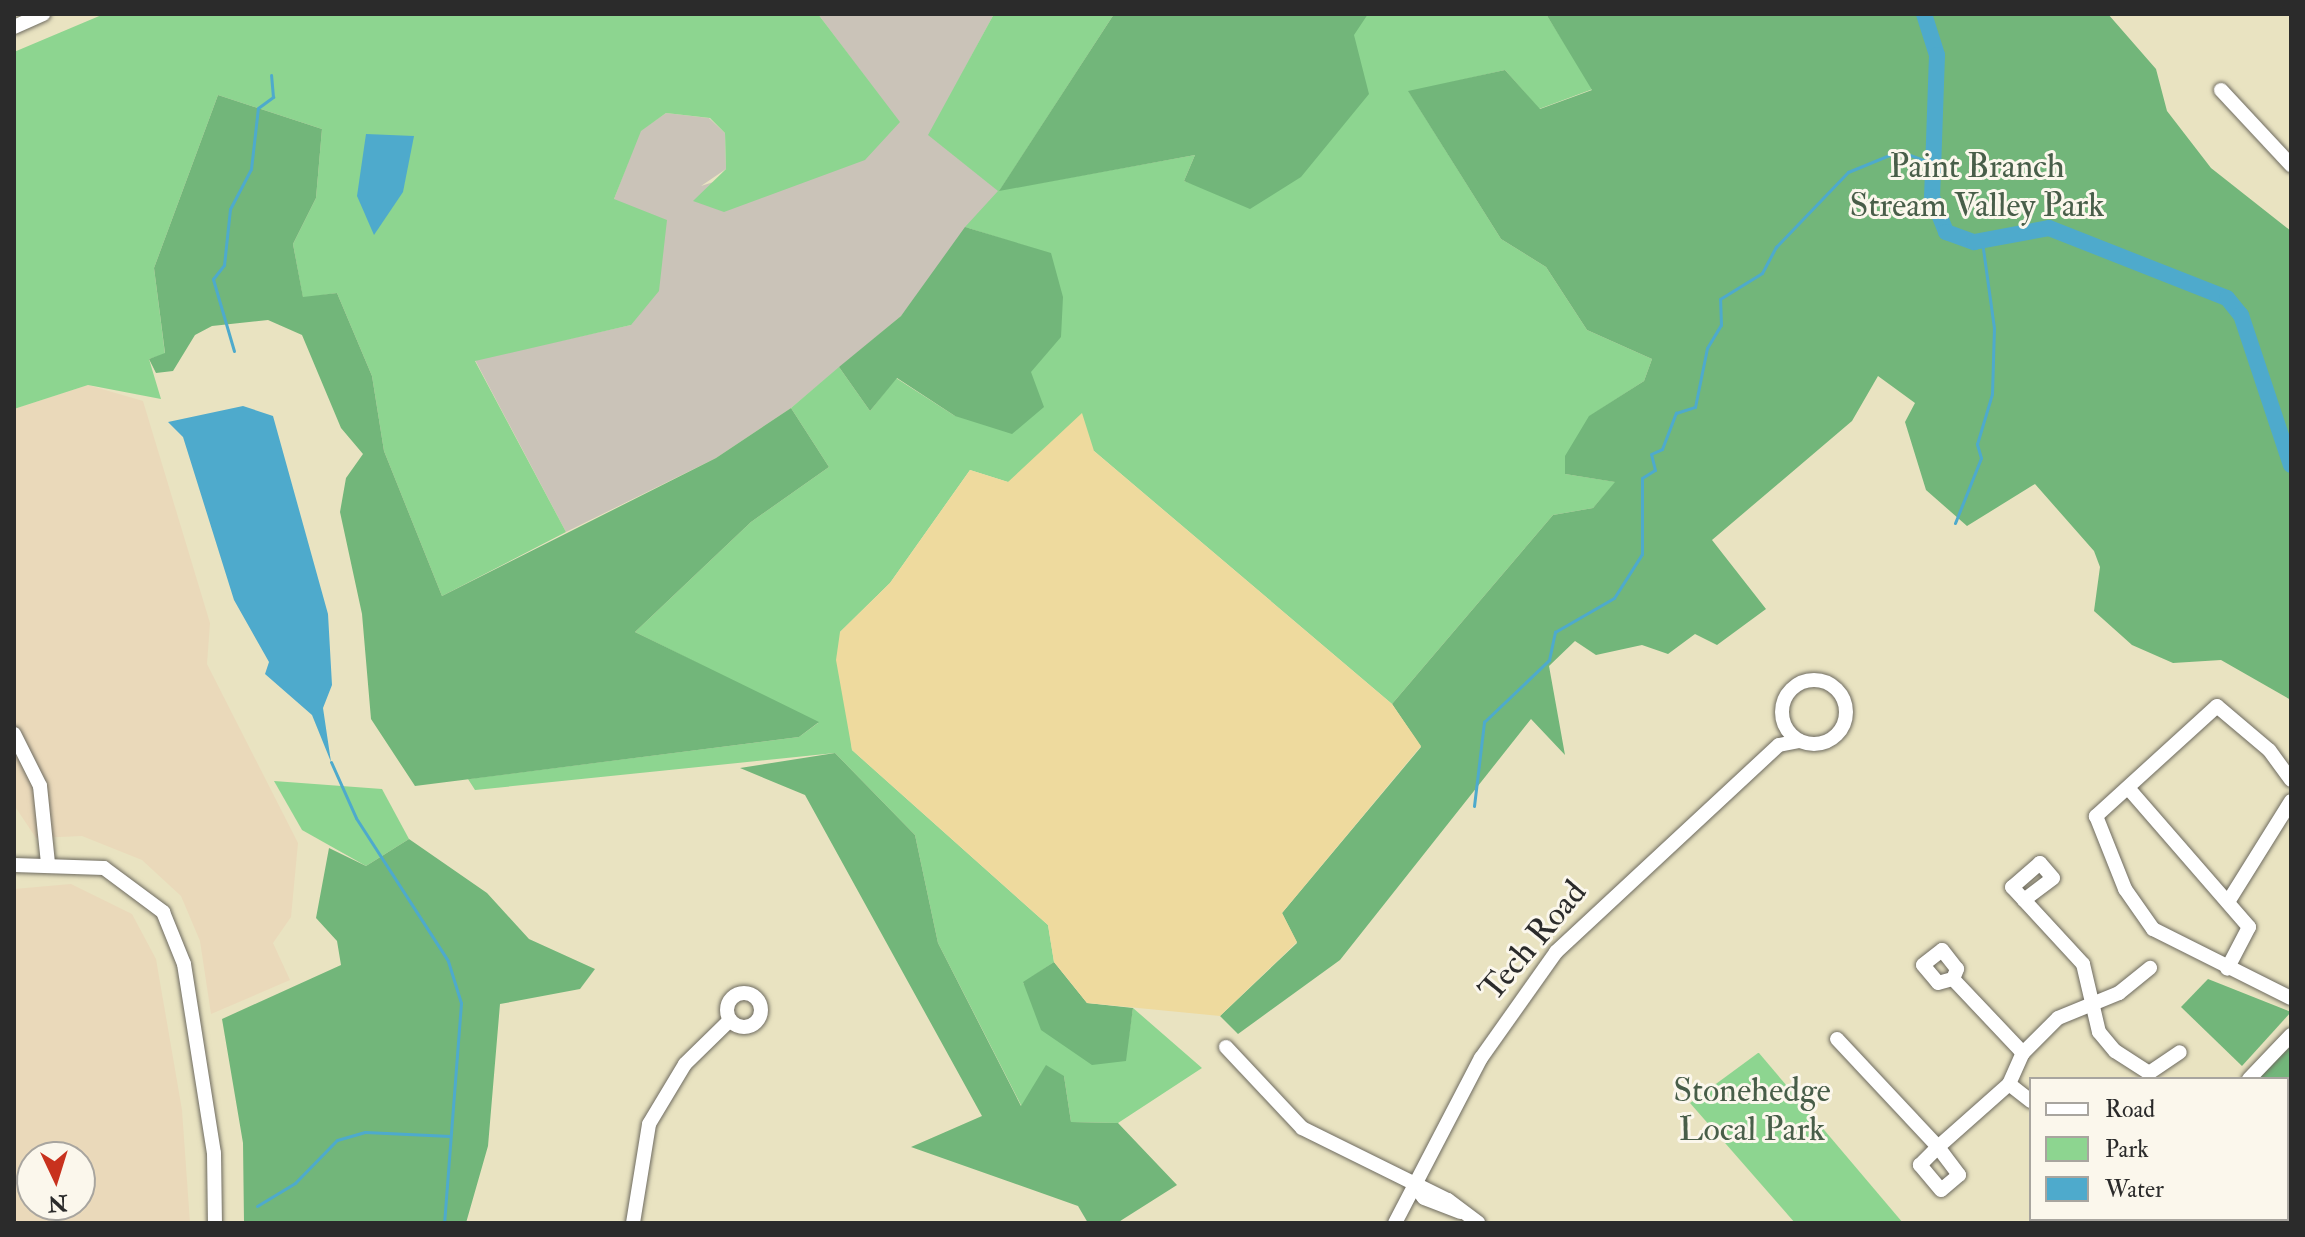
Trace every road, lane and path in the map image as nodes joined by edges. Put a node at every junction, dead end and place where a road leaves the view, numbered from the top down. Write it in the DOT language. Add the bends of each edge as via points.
graph roads {
  1 [pos="43,14"];
  2 [pos="14,27"];
  3 [pos="2221,90"];
  4 [pos="2291,165"];
  5 [pos="1783,723"];
  6 [pos="14,734"];
  7 [pos="1800,741"];
  8 [pos="1779,745"];
  9 [pos="2291,780"];
  10 [pos="2129,789"];
  11 [pos="2291,801"];
  12 [pos="48,863"];
  13 [pos="14,865"];
  14 [pos="2024,900"];
  15 [pos="2228,902"];
  16 [pos="2150,968"];
  17 [pos="2227,969"];
  18 [pos="1953,979"];
  19 [pos="2291,998"];
  20 [pos="2094,1004"];
  21 [pos="730,1020"];
  22 [pos="2291,1035"];
  23 [pos="1837,1039"];
  24 [pos="1226,1047"];
  25 [pos="2180,1052"];
  26 [pos="2023,1053"];
  27 [pos="2251,1077"];
  28 [pos="2009,1084"];
  29 [pos="2029,1099"];
  30 [pos="1414,1185"];
  31 [pos="215,1223"];
  32 [pos="633,1223"];
  33 [pos="1395,1223"];
  34 [pos="1478,1223"];
  1 -- 2 [label="street"];
  3 -- 4 [label="street"];
  5 -- 7 [label="street"];
  5 -- 7 [label="street" via="1783,705 1794,687 1817,680 1840,692 1846,708 1842,729 1822,744"];
  5 -- 8 [label="street"];
  6 -- 12 [label="street" via="40,786"];
  7 -- 8 [label="street"];
  8 -- 30 [label="street, Tech Road" via="1556,952 1481,1058"];
  9 -- 10 [label="street" via="2269,750 2217,706"];
  10 -- 15 [label="street"];
  10 -- 17 [label="street" via="2096,816 2125,889 2153,929"];
  11 -- 15 [label="street"];
  12 -- 13 [label="street"];
  12 -- 31 [label="street" via="78,862 125,878 153,899 177,936 214,1153"];
  14 -- 20 [label="street" via="2083,964"];
  15 -- 17 [label="street" via="2249,927"];
  16 -- 20 [label="street"];
  17 -- 19 [label="street"];
  18 -- 26 [label="street"];
  20 -- 25 [label="street" via="2099,1032 2149,1073"];
  20 -- 26 [label="street" via="2058,1018"];
  21 -- 32 [label="street" via="685,1064 649,1124"];
  22 -- 27 [label="street"];
  23 -- 28 [label="street" via="1938,1147"];
  24 -- 30 [label="street" via="1302,1128"];
  26 -- 28 [label="street"];
  28 -- 29 [label="street"];
  30 -- 33 [label="street, Tech Road"];
  30 -- 34 [label="street" via="1431,1202 1464,1212"];
}
